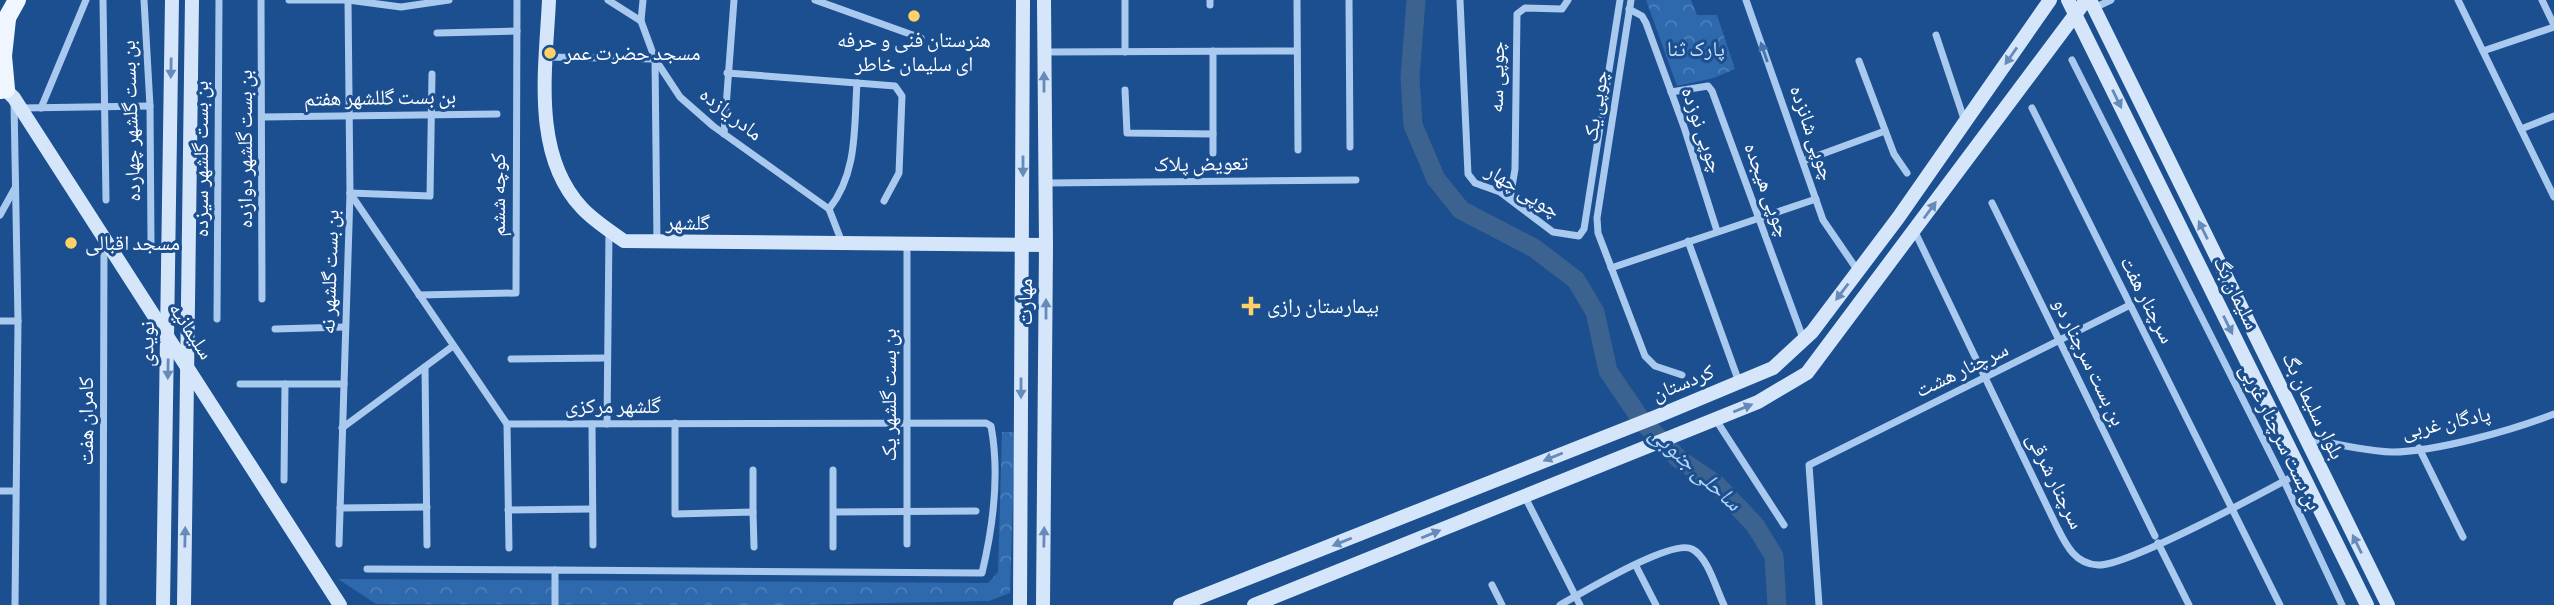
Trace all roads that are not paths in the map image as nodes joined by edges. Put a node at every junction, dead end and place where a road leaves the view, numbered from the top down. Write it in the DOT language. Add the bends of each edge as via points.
graph roads {
  1 [pos="17,0"];
  2 [pos="86,0"];
  3 [pos="103,0"];
  4 [pos="144,0"];
  5 [pos="172,0"];
  6 [pos="192,0"];
  7 [pos="219,0"];
  8 [pos="261,0"];
  9 [pos="289,0"];
  10 [pos="348,0"];
  11 [pos="449,0"];
  12 [pos="517,0"];
  13 [pos="548,0"];
  14 [pos="608,0"];
  15 [pos="643,0"];
  16 [pos="734,0"];
  17 [pos="815,0"];
  18 [pos="1023,0"];
  19 [pos="1044,0"];
  20 [pos="1125,0"];
  21 [pos="1297,0"];
  22 [pos="1349,0"];
  23 [pos="1461,0"];
  24 [pos="1568,0"];
  25 [pos="1620,0"];
  26 [pos="1631,0"];
  27 [pos="1746,0"];
  28 [pos="2050,0"];
  29 [pos="2068,0"];
  30 [pos="2111,0"];
  31 [pos="2458,0"];
  32 [pos="2542,0"];
  33 [pos="402,3"];
  34 [pos="2090,3"];
  35 [pos="1629,9"];
  36 [pos="2076,16"];
  37 [pos="641,22"];
  38 [pos="3,24"];
  39 [pos="2554,26"];
  40 [pos="516,31"];
  41 [pos="437,33"];
  42 [pos="1936,35"];
  43 [pos="921,38"];
  44 [pos="1213,51"];
  45 [pos="1297,51"];
  46 [pos="2483,51"];
  47 [pos="1045,52"];
  48 [pos="1125,52"];
  49 [pos="547,57"];
  50 [pos="655,59"];
  51 [pos="2072,60"];
  52 [pos="1859,61"];
  53 [pos="2120,61"];
  54 [pos="2102,70"];
  55 [pos="727,73"];
  56 [pos="432,74"];
  57 [pos="857,83"];
  58 [pos="1125,90"];
  59 [pos="1671,92"];
  60 [pos="8,94"];
  61 [pos="150,106"];
  62 [pos="106,107"];
  63 [pos="41,108"];
  64 [pos="2032,108"];
  65 [pos="497,114"];
  66 [pos="350,115"];
  67 [pos="430,115"];
  68 [pos="2554,116"];
  69 [pos="262,117"];
  70 [pos="1965,123"];
  71 [pos="2521,129"];
  72 [pos="1885,131"];
  73 [pos="724,134"];
  74 [pos="1213,135"];
  75 [pos="1350,147"];
  76 [pos="1298,150"];
  77 [pos="1213,153"];
  78 [pos="1803,161"];
  79 [pos="1907,173"];
  80 [pos="1356,180"];
  81 [pos="1045,183"];
  82 [pos="15,187"];
  83 [pos="350,193"];
  84 [pos="2554,197"];
  85 [pos="1510,199"];
  86 [pos="1816,199"];
  87 [pos="106,200"];
  88 [pos="884,201"];
  89 [pos="1992,203"];
  90 [pos="830,209"];
  91 [pos="0,215"];
  92 [pos="1758,216"];
  93 [pos="1898,218"];
  94 [pos="609,230"];
  95 [pos="1717,231"];
  96 [pos="1915,232"];
  97 [pos="104,238"];
  98 [pos="1688,241"];
  99 [pos="151,242"];
  100 [pos="657,243"];
  101 [pos="843,245"];
  102 [pos="907,246"];
  103 [pos="1022,246"];
  104 [pos="1046,246"];
  105 [pos="1611,268"];
  106 [pos="1858,271"];
  107 [pos="419,295"];
  108 [pos="262,299"];
  109 [pos="2130,305"];
  110 [pos="217,319"];
  111 [pos="0,321"];
  112 [pos="18,321"];
  113 [pos="345,327"];
  114 [pos="275,329"];
  115 [pos="169,334"];
  116 [pos="2059,341"];
  117 [pos="1804,342"];
  118 [pos="453,346"];
  119 [pos="607,358"];
  120 [pos="511,359"];
  121 [pos="188,364"];
  122 [pos="425,367"];
  123 [pos="1682,375"];
  124 [pos="1985,378"];
  125 [pos="1739,383"];
  126 [pos="240,384"];
  127 [pos="285,384"];
  128 [pos="344,384"];
  129 [pos="2554,414"];
  130 [pos="1716,420"];
  131 [pos="907,422"];
  132 [pos="675,423"];
  133 [pos="507,424"];
  134 [pos="592,424"];
  135 [pos="607,424"];
  136 [pos="342,428"];
  137 [pos="2304,435"];
  138 [pos="2419,448"];
  139 [pos="753,470"];
  140 [pos="833,470"];
  141 [pos="2301,472"];
  142 [pos="284,480"];
  143 [pos="2284,481"];
  144 [pos="0,491"];
  145 [pos="15,491"];
  146 [pos="1525,497"];
  147 [pos="427,507"];
  148 [pos="2231,507"];
  149 [pos="340,508"];
  150 [pos="592,509"];
  151 [pos="508,510"];
  152 [pos="976,511"];
  153 [pos="753,512"];
  154 [pos="834,512"];
  155 [pos="907,512"];
  156 [pos="1784,525"];
  157 [pos="2463,537"];
  158 [pos="2156,539"];
  159 [pos="339,544"];
  160 [pos="907,544"];
  161 [pos="427,545"];
  162 [pos="593,545"];
  163 [pos="754,547"];
  164 [pos="833,547"];
  165 [pos="509,548"];
  166 [pos="1636,566"];
  167 [pos="367,569"];
  168 [pos="555,570"];
  169 [pos="1492,585"];
  170 [pos="1576,596"];
  171 [pos="15,605"];
  172 [pos="103,605"];
  173 [pos="163,605"];
  174 [pos="184,605"];
  175 [pos="340,605"];
  176 [pos="555,605"];
  177 [pos="1020,605"];
  178 [pos="1043,605"];
  179 [pos="1180,605"];
  180 [pos="1254,605"];
  181 [pos="1502,605"];
  182 [pos="1560,605"];
  183 [pos="1580,605"];
  184 [pos="1656,605"];
  185 [pos="1724,605"];
  186 [pos="1819,605"];
  187 [pos="2189,605"];
  188 [pos="2280,605"];
  189 [pos="2342,605"];
  190 [pos="2367,605"];
  191 [pos="2388,605"];
  1 -- 38 [label="main road"];
  2 -- 63 [label="street"];
  3 -- 62 [label="street"];
  4 -- 61 [label="street, بن بست گلشهر چهارده"];
  5 -- 115 [label="main road, نویدی, one-way"];
  6 -- 121 [label="main road, نویدی"];
  7 -- 110 [label="street, بن بست گلشهر سیزده"];
  8 -- 69 [label="street, بن بست گلشهر دوازده"];
  9 -- 10 [label="street"];
  10 -- 33 [label="street"];
  10 -- 66 [label="street, بن بست گلشهر نه"];
  11 -- 33 [label="street"];
  12 -- 40 [label="street, کوچه ششم"];
  13 -- 49 [label="main road, گلشهر"];
  14 -- 37 [label="street"];
  15 -- 37 [label="street"];
  16 -- 55 [label="street"];
  17 -- 43 [label="street"];
  18 -- 103 [label="main road, مهارت, one-way"];
  19 -- 47 [label="main road, مهارت"];
  20 -- 48 [label="street"];
  21 -- 45 [label="street"];
  22 -- 75 [label="street"];
  23 -- 85 [label="street, چوپی چهار" via="1468,174 1475,183"];
  24 -- 85 [label="street, چوپی سه" via="1562,9 1525,8 1517,14 1515,169"];
  25 -- 85 [label="street, چوپی چهار" via="1582,233 1573,237 1553,232"];
  26 -- 35 [label="street, چوپی یک"];
  78 -- 27 [label="street, چوپی شانزده, one-way"];
  28 -- 70 [label="main road, کردستان, one-way"];
  29 -- 36 [label="main road, سلیمان بگ"];
  30 -- 34 [label="street"];
  31 -- 46 [label="street"];
  32 -- 39 [label="street"];
  34 -- 36 [label="main road"];
  34 -- 53 [label="main road, بلوار سلیمان بگ"];
  35 -- 59 [label="street, چوپی نوزده" via="1646,23"];
  35 -- 105 [label="street, چوپی یک" via="1597,218"];
  36 -- 54 [label="main road, سلیمان بگ"];
  96 -- 36 [label="main road, one-way"];
  37 -- 50 [label="street, مادر یازده"];
  38 -- 60 [label="main road"];
  39 -- 46 [label="street"];
  40 -- 41 [label="street"];
  40 -- 107 [label="street, کوچه ششم" via="516,293"];
  42 -- 70 [label="street"];
  44 -- 45 [label="street"];
  44 -- 48 [label="street"];
  44 -- 74 [label="street"];
  45 -- 76 [label="street"];
  46 -- 71 [label="street"];
  47 -- 48 [label="street"];
  81 -- 47 [label="main road, مهارت, one-way"];
  49 -- 50 [label="street"];
  49 -- 94 [label="main road, گلشهر" via="545,118 557,171 581,208"];
  50 -- 73 [label="street, مادر یازده" via="680,97"];
  50 -- 100 [label="street"];
  51 -- 143 [label="street, بن بست سرچنار غربی"];
  52 -- 72 [label="street"];
  53 -- 54 [label="main road"];
  137 -- 53 [label="main road, بلوار سلیمان بگ, one-way"];
  54 -- 141 [label="main road, سلیمان بگ, one-way"];
  55 -- 57 [label="street"];
  55 -- 73 [label="street"];
  56 -- 67 [label="street"];
  57 -- 88 [label="street" via="895,86 902,96 899,173"];
  57 -- 90 [label="street" via="851,167"];
  58 -- 74 [label="street" via="1127,133"];
  59 -- 92 [label="street, چوپی هیجده" via="1708,86"];
  59 -- 95 [label="street, چوپی نوزده"];
  60 -- 63 [label="street"];
  60 -- 82 [label="street"];
  60 -- 97 [label="main road, سلیمانیه"];
  61 -- 62 [label="street"];
  61 -- 99 [label="street, بن بست گلشهر چهارده"];
  62 -- 63 [label="street"];
  62 -- 87 [label="street"];
  64 -- 109 [label="street, سرچنار هفت"];
  65 -- 67 [label="street, بن بست گللشهر هفتم"];
  66 -- 67 [label="street, بن بست گللشهر هفتم"];
  66 -- 69 [label="street, بن بست گللشهر هفتم"];
  66 -- 83 [label="street, بن بست گلشهر نه"];
  67 -- 83 [label="street" via="430,196"];
  68 -- 71 [label="street"];
  69 -- 108 [label="street, بن بست گلشهر دوازده"];
  70 -- 93 [label="main road, کردستان"];
  71 -- 84 [label="street"];
  72 -- 78 [label="street"];
  72 -- 79 [label="street"];
  73 -- 90 [label="street, مادر یازده"];
  74 -- 77 [label="street"];
  78 -- 86 [label="street, چوپی شانزده"];
  80 -- 81 [label="street, تعویض پلاک"];
  81 -- 104 [label="main road, مهارت"];
  82 -- 91 [label="street"];
  82 -- 112 [label="street"];
  83 -- 107 [label="street"];
  83 -- 113 [label="street, بن بست گلشهر نه"];
  86 -- 92 [label="street"];
  86 -- 106 [label="street, چوپی شانزده" via="1829,232"];
  89 -- 116 [label="street, بن بست سرچنار دو"];
  90 -- 101 [label="street"];
  92 -- 95 [label="street"];
  92 -- 117 [label="street, چوپی هیجده"];
  93 -- 96 [label="main road"];
  93 -- 106 [label="main road, کردستان"];
  94 -- 100 [label="main road, گلشهر" via="624,241"];
  94 -- 119 [label="street"];
  95 -- 98 [label="street"];
  96 -- 124 [label="street, سرچنار شرقی"];
  130 -- 96 [label="main road, one-way" via="1807,373"];
  97 -- 115 [label="main road, سلیمانیه"];
  97 -- 172 [label="street, کامران هفت"];
  98 -- 105 [label="street"];
  98 -- 125 [label="street"];
  100 -- 101 [label="main road, گلشهر"];
  101 -- 102 [label="main road, گلشهر"];
  102 -- 103 [label="main road, گلشهر"];
  102 -- 131 [label="street, بن بست گلشهر یک"];
  103 -- 104 [label="main road, گلشهر"];
  103 -- 177 [label="main road, مهارت, one-way"];
  178 -- 104 [label="main road, مهارت, one-way"];
  105 -- 123 [label="street" via="1645,356 1655,366"];
  106 -- 117 [label="main road, کردستان, one-way"];
  107 -- 118 [label="street"];
  109 -- 116 [label="street, سرچنار هشت"];
  109 -- 148 [label="street, سرچنار هفت"];
  111 -- 112 [label="street"];
  112 -- 145 [label="street"];
  113 -- 114 [label="street"];
  113 -- 128 [label="street, بن بست گلشهر نه"];
  115 -- 121 [label="main road, سلیمانیه"];
  115 -- 173 [label="main road, نویدی, one-way"];
  116 -- 124 [label="street, سرچنار هشت"];
  116 -- 158 [label="street, بن بست سرچنار دو"];
  117 -- 125 [label="main road, کردستان" via="1773,368"];
  118 -- 122 [label="street"];
  118 -- 133 [label="street"];
  119 -- 120 [label="street"];
  119 -- 135 [label="street"];
  174 -- 121 [label="main road, نویدی, one-way"];
  121 -- 175 [label="main road, سلیمانیه"];
  122 -- 136 [label="street"];
  122 -- 147 [label="street"];
  124 -- 158 [label="street, سرچنار شرقی" via="2069,550 2081,561 2098,566 2121,561"];
  124 -- 186 [label="street, سرچنار هشت" via="1809,465"];
  125 -- 179 [label="main road, کردستان, one-way"];
  126 -- 127 [label="street"];
  127 -- 128 [label="street"];
  127 -- 142 [label="street"];
  128 -- 136 [label="street, بن بست گلشهر نه"];
  129 -- 138 [label="street, پادگان غربی"];
  130 -- 146 [label="main road"];
  130 -- 156 [label="street"];
  131 -- 132 [label="street, گلشهر مرکزی"];
  131 -- 155 [label="street, بن بست گلشهر یک"];
  131 -- 168 [label="street, گلشهر مرکزی" via="990,426 991,535 982,573"];
  132 -- 135 [label="street, گلشهر مرکزی"];
  132 -- 153 [label="street" via="675,514"];
  133 -- 134 [label="street, گلشهر مرکزی"];
  133 -- 151 [label="street"];
  134 -- 135 [label="street, گلشهر مرکزی"];
  134 -- 150 [label="street"];
  136 -- 149 [label="street, بن بست گلشهر نه"];
  137 -- 138 [label="street, پادگان غربی" via="2379,450"];
  191 -- 137 [label="main road, بلوار سلیمان بگ, one-way"];
  138 -- 157 [label="street"];
  139 -- 153 [label="street"];
  140 -- 154 [label="street"];
  141 -- 143 [label="street, سرچنار شرقی"];
  141 -- 190 [label="main road, سلیمان بگ"];
  143 -- 148 [label="street, سرچنار شرقی"];
  143 -- 189 [label="street, بن بست سرچنار غربی"];
  144 -- 145 [label="street"];
  145 -- 171 [label="street"];
  146 -- 170 [label="street"];
  180 -- 146 [label="main road, one-way"];
  147 -- 149 [label="street"];
  147 -- 161 [label="street"];
  148 -- 158 [label="street, سرچنار شرقی"];
  148 -- 188 [label="street, سرچنار هفت"];
  149 -- 159 [label="street, بن بست گلشهر نه"];
  150 -- 151 [label="street"];
  150 -- 162 [label="street"];
  151 -- 165 [label="street"];
  152 -- 155 [label="street"];
  153 -- 163 [label="street"];
  154 -- 155 [label="street"];
  154 -- 164 [label="street"];
  155 -- 160 [label="street, بن بست گلشهر یک"];
  158 -- 187 [label="street, بن بست سرچنار دو"];
  166 -- 170 [label="street"];
  166 -- 184 [label="street"];
  166 -- 185 [label="street" via="1679,546 1692,548 1701,556"];
  167 -- 168 [label="street"];
  168 -- 176 [label="street"];
  169 -- 181 [label="street"];
  170 -- 182 [label="street"];
  170 -- 183 [label="street"];
}
